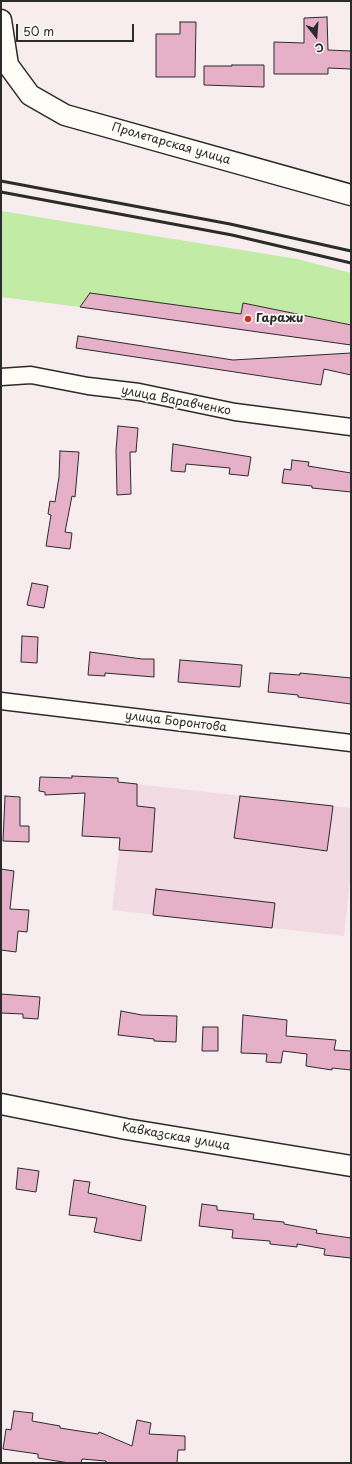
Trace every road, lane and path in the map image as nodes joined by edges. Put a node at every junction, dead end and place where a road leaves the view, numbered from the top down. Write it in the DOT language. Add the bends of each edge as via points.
graph roads {
  1 [pos="1,20"];
  2 [pos="351,194"];
  3 [pos="2,382"];
  4 [pos="351,427"];
  5 [pos="1,701"];
  6 [pos="351,743"];
  7 [pos="1,1104"];
  8 [pos="351,1166"];
  1 -- 2 [label="street, Пролетарская улица" via="8,65 30,95 65,115"];
  3 -- 4 [label="street, улица Варавченко" via="31,375 88,386 139,392 235,412"];
  5 -- 6 [label="street, улица Боронтова"];
  7 -- 8 [label="street, Кавказская улица" via="126,1129"];
}
